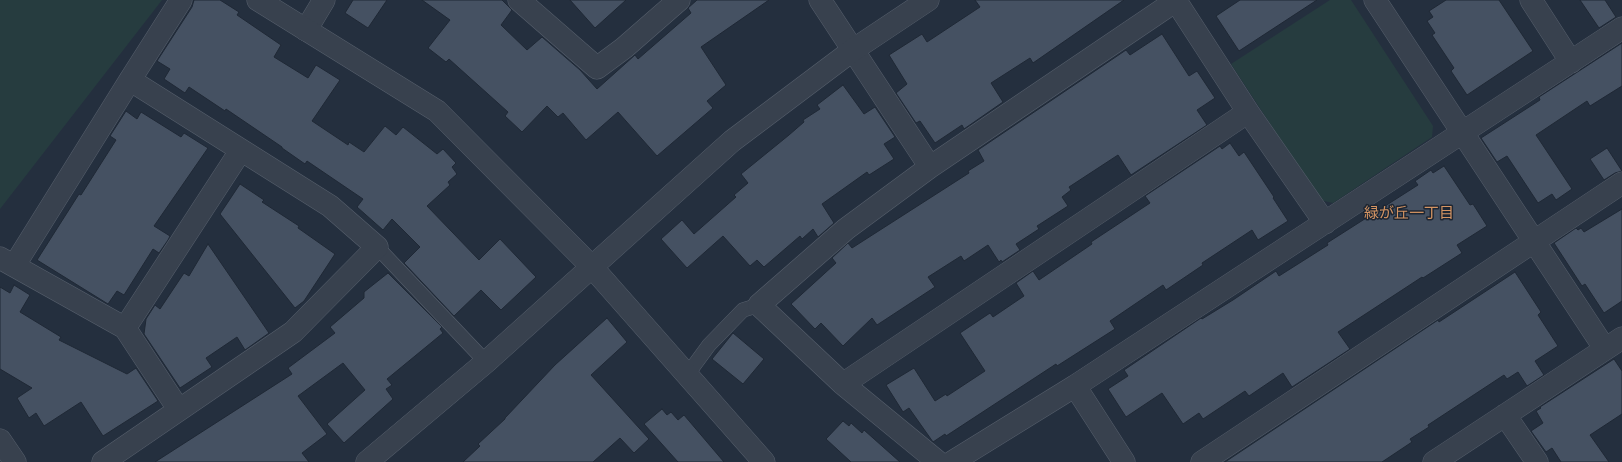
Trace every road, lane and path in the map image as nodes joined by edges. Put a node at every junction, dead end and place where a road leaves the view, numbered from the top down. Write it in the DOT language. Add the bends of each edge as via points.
graph roads {
  1 [pos="181,0"];
  2 [pos="258,0"];
  3 [pos="324,0"];
  4 [pos="519,0"];
  5 [pos="679,0"];
  6 [pos="820,0"];
  7 [pos="928,0"];
  8 [pos="1176,0"];
  9 [pos="1374,0"];
  10 [pos="1531,0"];
  11 [pos="1622,28"];
  12 [pos="306,30"];
  13 [pos="852,50"];
  14 [pos="1570,62"];
  15 [pos="130,80"];
  16 [pos="1248,112"];
  17 [pos="1462,133"];
  18 [pos="241,150"];
  19 [pos="930,167"];
  20 [pos="1622,183"];
  21 [pos="1325,223"];
  22 [pos="1534,243"];
  23 [pos="377,247"];
  24 [pos="7,262"];
  25 [pos="592,267"];
  26 [pos="759,305"];
  27 [pos="125,328"];
  28 [pos="1613,344"];
  29 [pos="486,362"];
  30 [pos="687,375"];
  31 [pos="843,384"];
  32 [pos="1075,386"];
  33 [pos="179,410"];
  34 [pos="1505,415"];
  35 [pos="0,440"];
  36 [pos="15,462"];
  37 [pos="102,462"];
  38 [pos="367,462"];
  39 [pos="764,462"];
  40 [pos="938,462"];
  41 [pos="952,462"];
  42 [pos="1124,462"];
  43 [pos="1202,462"];
  44 [pos="1434,462"];
  45 [pos="1537,462"];
  1 -- 15 [label="street"];
  2 -- 12 [label="street"];
  3 -- 12 [label="street"];
  4 -- 5 [label="street" via="597,68"];
  6 -- 13 [label="street"];
  7 -- 13 [label="street"];
  8 -- 16 [label="street"];
  8 -- 19 [label="street"];
  9 -- 17 [label="street"];
  10 -- 14 [label="street"];
  11 -- 14 [label="street"];
  12 -- 25 [label="street" via="437,111"];
  13 -- 19 [label="street"];
  13 -- 25 [label="street" via="732,141"];
  14 -- 17 [label="street"];
  15 -- 18 [label="street"];
  15 -- 24 [label="street"];
  16 -- 21 [label="street"];
  16 -- 31 [label="street"];
  17 -- 21 [label="street"];
  17 -- 22 [label="street"];
  18 -- 23 [label="street" via="330,206"];
  18 -- 27 [label="street"];
  19 -- 26 [label="street" via="846,229"];
  20 -- 22 [label="street"];
  21 -- 32 [label="street"];
  22 -- 28 [label="street"];
  22 -- 43 [label="street"];
  23 -- 29 [label="lane"];
  23 -- 33 [label="street" via="293,332"];
  24 -- 27 [label="street"];
  25 -- 29 [label="street"];
  25 -- 30 [label="street"];
  26 -- 30 [label="lane" via="743,310 709,345"];
  26 -- 31 [label="street"];
  27 -- 33 [label="street"];
  28 -- 34 [label="street"];
  29 -- 38 [label="street"];
  30 -- 39 [label="street"];
  31 -- 40 [label="street"];
  32 -- 41 [label="street"];
  32 -- 42 [label="street"];
  33 -- 37 [label="street"];
  34 -- 44 [label="street"];
  34 -- 45 [label="street"];
  35 -- 36 [label="street"];
}
